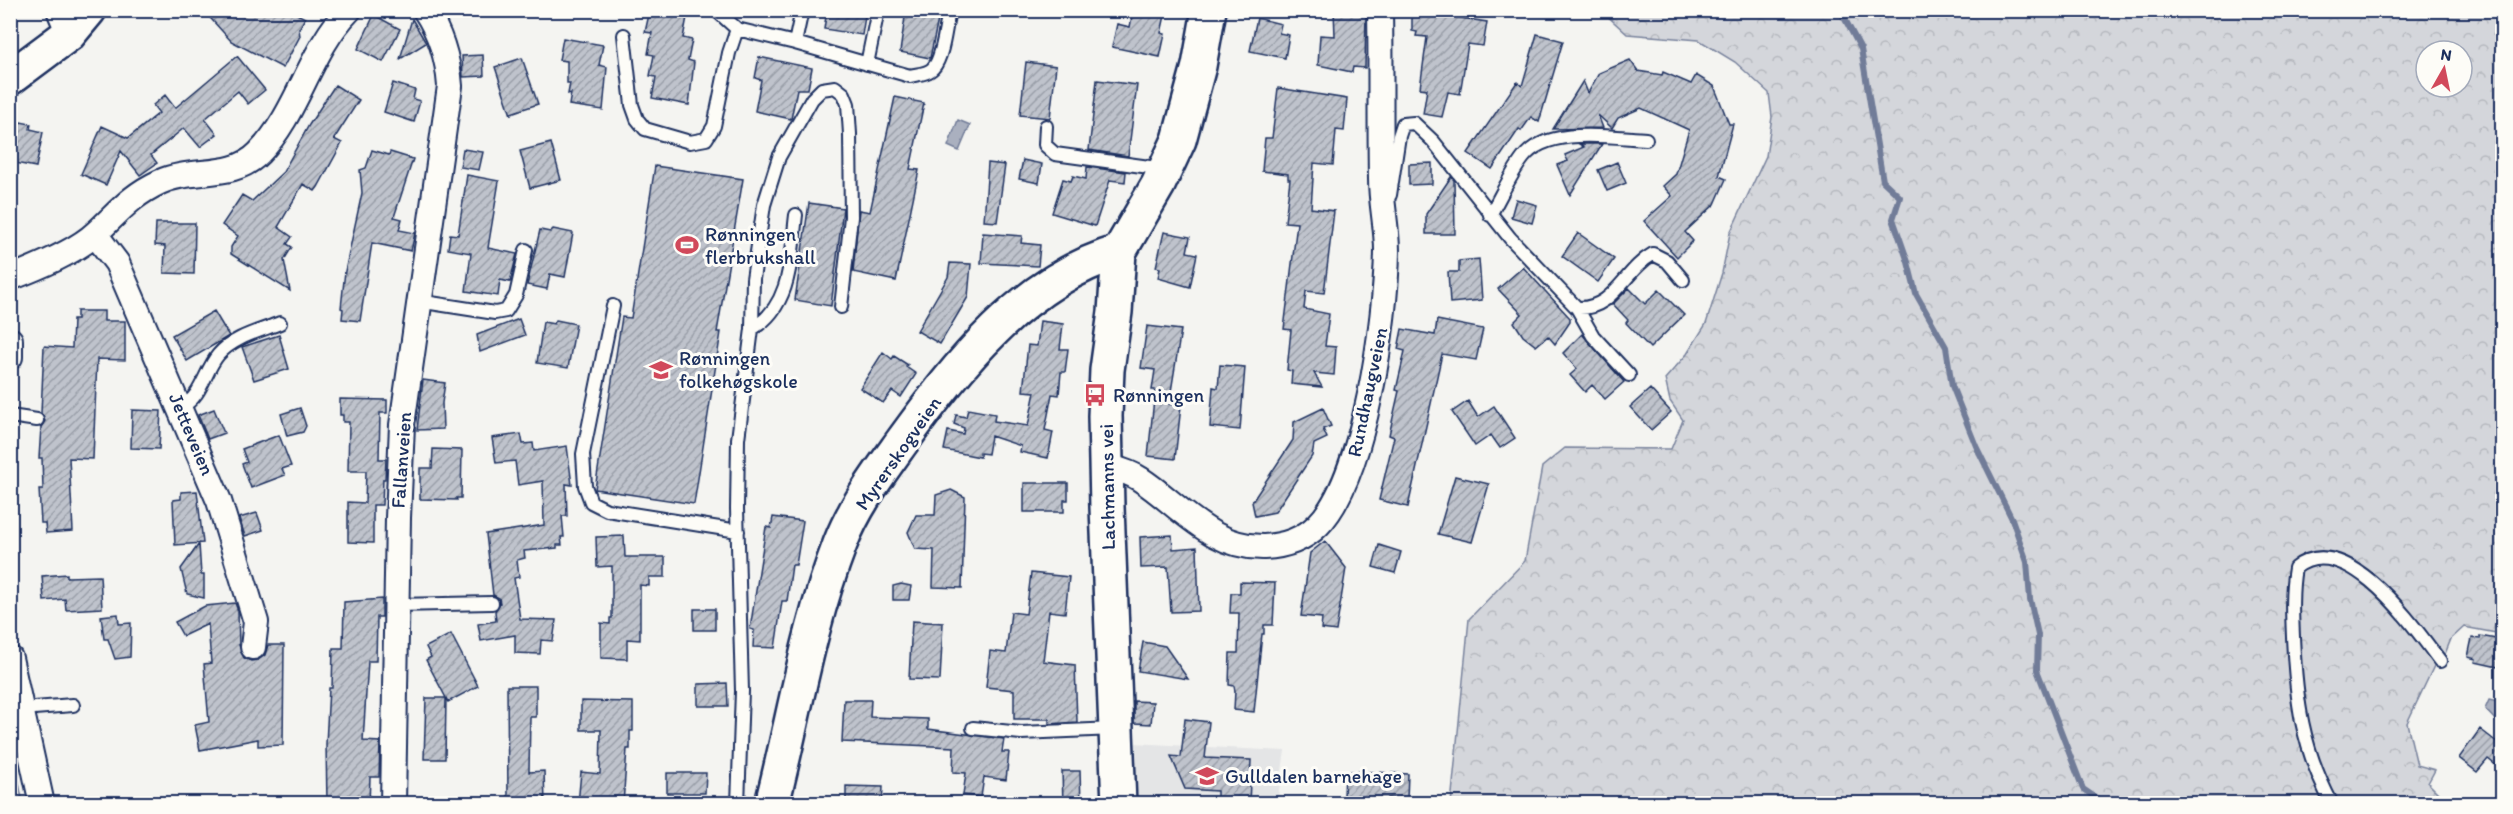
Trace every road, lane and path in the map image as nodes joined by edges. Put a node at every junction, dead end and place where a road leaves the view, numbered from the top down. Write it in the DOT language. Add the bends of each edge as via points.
graph roads {
  1 [pos="349,10"];
  2 [pos="425,10"];
  3 [pos="717,10"];
  4 [pos="802,10"];
  5 [pos="878,10"];
  6 [pos="949,10"];
  7 [pos="1209,10"];
  8 [pos="1380,10"];
  9 [pos="72,18"];
  10 [pos="737,29"];
  11 [pos="624,35"];
  12 [pos="795,43"];
  13 [pos="867,64"];
  14 [pos="11,77"];
  15 [pos="1046,126"];
  16 [pos="1646,139"];
  17 [pos="1166,169"];
  18 [pos="1490,214"];
  19 [pos="796,215"];
  20 [pos="1386,219"];
  21 [pos="95,234"];
  22 [pos="526,250"];
  23 [pos="1119,252"];
  24 [pos="10,278"];
  25 [pos="1683,280"];
  26 [pos="418,301"];
  27 [pos="613,306"];
  28 [pos="841,306"];
  29 [pos="1577,308"];
  30 [pos="280,323"];
  31 [pos="752,329"];
  32 [pos="10,340"];
  33 [pos="10,357"];
  34 [pos="1629,375"];
  35 [pos="181,407"];
  36 [pos="10,416"];
  37 [pos="37,420"];
  38 [pos="1106,466"];
  39 [pos="738,531"];
  40 [pos="492,603"];
  41 [pos="396,605"];
  42 [pos="253,647"];
  43 [pos="10,658"];
  44 [pos="2440,661"];
  45 [pos="73,705"];
  46 [pos="22,712"];
  47 [pos="973,728"];
  48 [pos="1115,729"];
  49 [pos="42,804"];
  50 [pos="393,804"];
  51 [pos="738,804"];
  52 [pos="772,804"];
  53 [pos="1119,804"];
  54 [pos="2332,804"];
  1 -- 21 [label="street" via="321,50 281,125 250,162 238,168 162,181 127,201"];
  2 -- 26 [label="street, Fallanveien" via="446,54 450,87"];
  3 -- 10 [label="lane"];
  4 -- 12 [label="lane"];
  5 -- 13 [label="lane"];
  6 -- 13 [label="lane" via="934,68 910,76"];
  7 -- 17 [label="street, Lachmanns vei" via="1186,118"];
  8 -- 20 [label="street, Rundhaugveien" via="1381,182"];
  9 -- 14 [label="street"];
  10 -- 11 [label="lane" via="714,126 706,138 690,142 645,129 637,119"];
  10 -- 12 [label="lane"];
  12 -- 13 [label="lane"];
  15 -- 17 [label="lane" via="1045,145 1055,154"];
  16 -- 18 [label="lane" via="1555,138 1536,146 1523,158"];
  17 -- 23 [label="street, Lachmanns vei"];
  18 -- 20 [label="lane" via="1433,141 1414,123 1403,124 1399,136"];
  18 -- 29 [label="lane"];
  19 -- 31 [label="lane" via="780,301 766,321"];
  20 -- 38 [label="street, Rundhaugveien" via="1384,309 1372,378 1353,461 1339,494 1319,524 1296,540 1281,544 1264,547 1229,541 1207,531 1138,478"];
  21 -- 24 [label="street"];
  21 -- 35 [label="street, Jetteveien" via="117,263"];
  22 -- 26 [label="lane" via="516,295 506,311 495,313"];
  23 -- 38 [label="street, Lachmanns vei" via="1107,370"];
  23 -- 52 [label="street, Myrerskogveien" via="1071,270 995,329 924,411 867,491 840,542 822,596"];
  25 -- 29 [label="lane" via="1667,261 1653,254 1599,306"];
  26 -- 41 [label="street, Fallanveien" via="402,426"];
  27 -- 39 [label="lane" via="583,454 585,486 591,502 607,510"];
  28 -- 31 [label="lane" via="851,217 850,134 848,104 835,87 822,89 812,99 779,157 765,205 753,279"];
  29 -- 34 [label="lane" via="1593,336"];
  30 -- 35 [label="lane" via="230,344 218,356 195,398"];
  31 -- 39 [label="lane" via="738,439"];
  32 -- 33 [label="street"];
  35 -- 42 [label="street, Jetteveien" via="219,501 256,622"];
  36 -- 37 [label="lane"];
  38 -- 48 [label="street, Lachmanns vei"];
  39 -- 51 [label="lane" via="742,691"];
  40 -- 41 [label="lane"];
  41 -- 50 [label="street, Fallanveien"];
  43 -- 46 [label="street"];
  44 -- 54 [label="lane" via="2400,608 2354,568 2336,560 2317,558 2295,568 2295,680 2304,737"];
  45 -- 46 [label="lane"];
  46 -- 49 [label="street"];
  47 -- 48 [label="lane" via="1021,733"];
  48 -- 53 [label="street, Lachmanns vei"];
}
